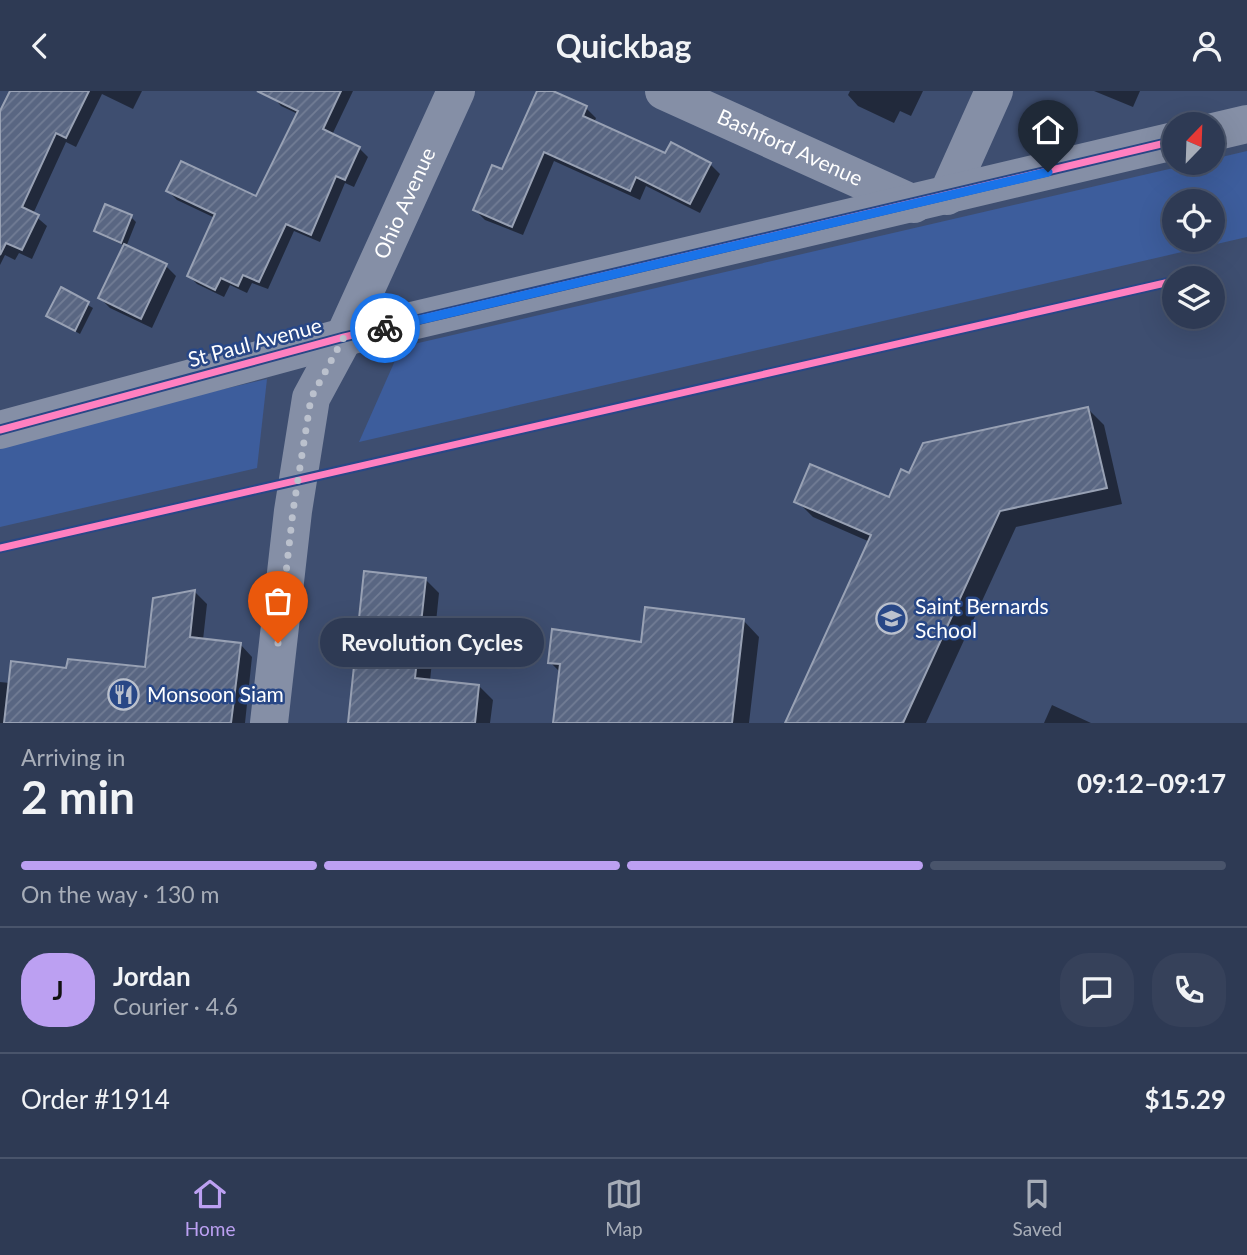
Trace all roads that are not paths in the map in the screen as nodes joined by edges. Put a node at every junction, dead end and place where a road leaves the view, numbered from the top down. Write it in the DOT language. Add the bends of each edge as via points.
graph roads {
  1 [pos="456,91"];
  2 [pos="664,91"];
  3 [pos="994,91"];
  4 [pos="1247,124"];
  5 [pos="1225,129"];
  6 [pos="1162,144"];
  7 [pos="930,200"];
  8 [pos="344,337"];
  9 [pos="0,430"];
  10 [pos="269,723"];
  1 -- 8 [label="street, Ohio Avenue"];
  2 -- 7 [label="street, Bashford Avenue"];
  3 -- 7 [label="street"];
  4 -- 5 [label="street"];
  6 -- 7 [label="street, St Paul Avenue"];
  7 -- 8 [label="street, St Paul Avenue"];
  8 -- 9 [label="street, St Paul Avenue"];
  8 -- 10 [label="street, Ohio Avenue" via="311,398"];
}
